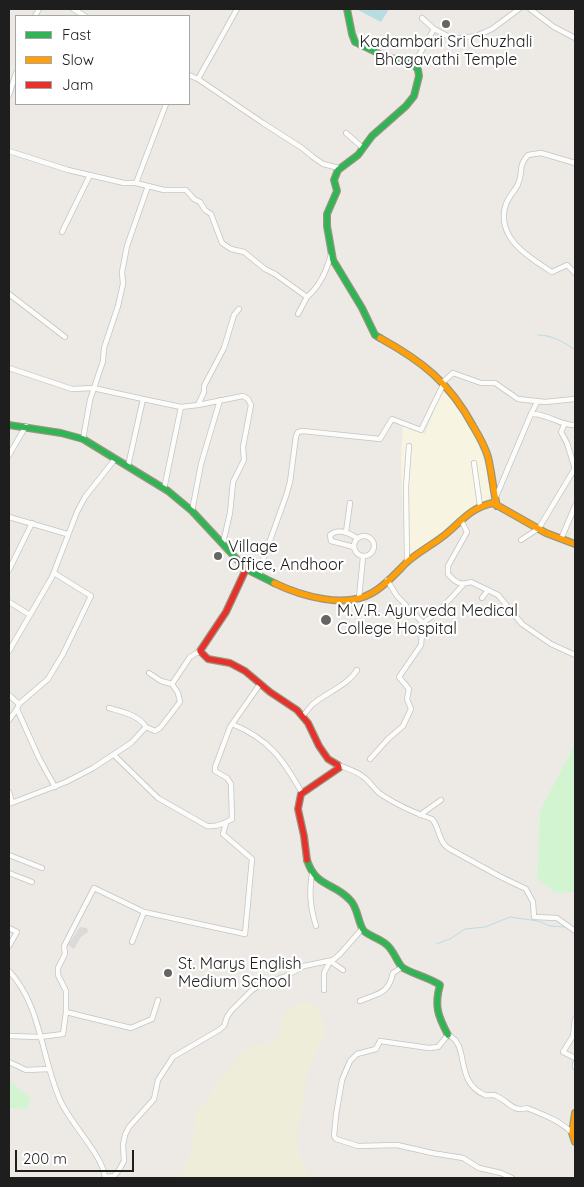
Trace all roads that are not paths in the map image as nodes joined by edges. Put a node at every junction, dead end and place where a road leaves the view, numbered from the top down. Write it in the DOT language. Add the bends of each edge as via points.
graph roads {
  1 [pos="237,9"];
  2 [pos="347,9"];
  3 [pos="519,9"];
  4 [pos="530,9"];
  5 [pos="422,18"];
  6 [pos="434,29"];
  7 [pos="575,38"];
  8 [pos="414,64"];
  9 [pos="190,75"];
  10 [pos="15,76"];
  11 [pos="198,79"];
  12 [pos="9,95"];
  13 [pos="166,105"];
  14 [pos="346,133"];
  15 [pos="363,148"];
  16 [pos="9,151"];
  17 [pos="575,163"];
  18 [pos="339,168"];
  19 [pos="90,175"];
  20 [pos="136,183"];
  21 [pos="148,186"];
  22 [pos="62,232"];
  23 [pos="332,251"];
  24 [pos="575,273"];
  25 [pos="9,294"];
  26 [pos="307,297"];
  27 [pos="239,309"];
  28 [pos="298,314"];
  29 [pos="65,336"];
  30 [pos="9,368"];
  31 [pos="443,382"];
  32 [pos="93,388"];
  33 [pos="143,399"];
  34 [pos="575,399"];
  35 [pos="220,400"];
  36 [pos="538,402"];
  37 [pos="198,406"];
  38 [pos="182,407"];
  39 [pos="531,414"];
  40 [pos="565,423"];
  41 [pos="9,424"];
  42 [pos="575,425"];
  43 [pos="26,426"];
  44 [pos="83,439"];
  45 [pos="409,446"];
  46 [pos="9,455"];
  47 [pos="115,459"];
  48 [pos="474,463"];
  49 [pos="128,466"];
  50 [pos="575,468"];
  51 [pos="164,489"];
  52 [pos="496,502"];
  53 [pos="350,503"];
  54 [pos="480,506"];
  55 [pos="575,506"];
  56 [pos="192,511"];
  57 [pos="9,516"];
  58 [pos="461,520"];
  59 [pos="32,524"];
  60 [pos="539,528"];
  61 [pos="346,532"];
  62 [pos="67,534"];
  63 [pos="358,538"];
  64 [pos="561,539"];
  65 [pos="520,540"];
  66 [pos="223,543"];
  67 [pos="575,544"];
  68 [pos="354,547"];
  69 [pos="363,557"];
  70 [pos="407,562"];
  71 [pos="246,569"];
  72 [pos="9,570"];
  73 [pos="54,573"];
  74 [pos="260,575"];
  75 [pos="388,580"];
  76 [pos="463,585"];
  77 [pos="488,590"];
  78 [pos="359,598"];
  79 [pos="482,598"];
  80 [pos="9,602"];
  81 [pos="30,615"];
  82 [pos="423,623"];
  83 [pos="9,651"];
  84 [pos="200,651"];
  85 [pos="575,655"];
  86 [pos="357,670"];
  87 [pos="149,673"];
  88 [pos="172,684"];
  89 [pos="260,684"];
  90 [pos="9,695"];
  91 [pos="18,707"];
  92 [pos="110,708"];
  93 [pos="302,716"];
  94 [pos="9,720"];
  95 [pos="232,724"];
  96 [pos="146,727"];
  97 [pos="114,756"];
  98 [pos="370,760"];
  99 [pos="338,765"];
  100 [pos="55,787"];
  101 [pos="9,792"];
  102 [pos="302,793"];
  103 [pos="441,800"];
  104 [pos="10,803"];
  105 [pos="420,815"];
  106 [pos="226,823"];
  107 [pos="9,854"];
  108 [pos="42,868"];
  109 [pos="9,873"];
  110 [pos="312,873"];
  111 [pos="32,882"];
  112 [pos="144,912"];
  113 [pos="316,926"];
  114 [pos="9,928"];
  115 [pos="362,929"];
  116 [pos="575,931"];
  117 [pos="132,942"];
  118 [pos="9,946"];
  119 [pos="330,961"];
  120 [pos="402,967"];
  121 [pos="9,970"];
  122 [pos="343,970"];
  123 [pos="324,990"];
  124 [pos="158,1000"];
  125 [pos="360,1001"];
  126 [pos="66,1012"];
  127 [pos="575,1019"];
  128 [pos="448,1035"];
  129 [pos="9,1036"];
  130 [pos="40,1037"];
  131 [pos="575,1058"];
  132 [pos="9,1062"];
  133 [pos="49,1069"];
  134 [pos="575,1113"];
  135 [pos="572,1133"];
  136 [pos="575,1142"];
  137 [pos="105,1178"];
  138 [pos="512,1178"];
  1 -- 11 [label="street"];
  2 -- 8 [label="street" via="355,42 384,56"];
  3 -- 6 [label="street" via="492,29 476,36 453,39"];
  4 -- 7 [label="street"];
  5 -- 6 [label="street"];
  6 -- 8 [label="street"];
  8 -- 15 [label="street" via="420,74 410,104"];
  9 -- 11 [label="street"];
  10 -- 12 [label="street"];
  11 -- 18 [label="street" via="323,164"];
  13 -- 20 [label="street"];
  14 -- 15 [label="street"];
  15 -- 18 [label="street" via="355,158"];
  16 -- 19 [label="street"];
  17 -- 24 [label="street" via="541,153 528,155 520,168 518,185 506,204 503,222 513,241 538,264 552,272 567,265"];
  18 -- 23 [label="street" via="334,180 337,191 327,214"];
  19 -- 20 [label="street"];
  19 -- 22 [label="street"];
  20 -- 21 [label="street"];
  21 -- 26 [label="street" via="186,190 211,214 222,243 244,252"];
  21 -- 32 [label="street" via="127,246 118,306"];
  23 -- 26 [label="street" via="324,277"];
  23 -- 31 [label="street" via="337,268 375,335 406,352"];
  25 -- 29 [label="street"];
  26 -- 28 [label="street"];
  27 -- 37 [label="street"];
  30 -- 32 [label="street" via="72,389"];
  31 -- 36 [label="street" via="453,373 481,383 495,383 518,399"];
  31 -- 52 [label="street" via="463,407 483,444"];
  31 -- 74 [label="street" via="421,430 392,419 380,439 298,432 290,482"];
  32 -- 33 [label="street"];
  32 -- 44 [label="street"];
  33 -- 38 [label="street"];
  33 -- 49 [label="street"];
  34 -- 36 [label="street"];
  35 -- 37 [label="street"];
  35 -- 56 [label="street"];
  35 -- 66 [label="street" via="243,396 250,405 244,460 233,482"];
  36 -- 39 [label="street"];
  37 -- 38 [label="street"];
  38 -- 51 [label="street"];
  39 -- 40 [label="street" via="541,414"];
  39 -- 52 [label="street"];
  40 -- 42 [label="street"];
  40 -- 50 [label="street" via="561,432"];
  41 -- 43 [label="street"];
  43 -- 44 [label="street"];
  43 -- 46 [label="street"];
  44 -- 47 [label="street"];
  45 -- 70 [label="street"];
  47 -- 49 [label="street"];
  47 -- 62 [label="street" via="85,496"];
  48 -- 54 [label="street"];
  49 -- 51 [label="street"];
  50 -- 60 [label="street"];
  51 -- 56 [label="street"];
  52 -- 54 [label="street"];
  52 -- 60 [label="street"];
  53 -- 61 [label="street"];
  54 -- 58 [label="street"];
  55 -- 64 [label="street"];
  56 -- 66 [label="street"];
  57 -- 59 [label="street"];
  58 -- 70 [label="street"];
  58 -- 76 [label="street" via="467,532 448,566 448,574"];
  59 -- 62 [label="street"];
  59 -- 72 [label="street"];
  60 -- 64 [label="street"];
  60 -- 65 [label="street"];
  61 -- 63 [label="street"];
  61 -- 68 [label="street" via="333,532 330,538 335,543"];
  62 -- 73 [label="street"];
  63 -- 68 [label="street"];
  63 -- 69 [label="street" via="368,537 374,546 370,554"];
  64 -- 67 [label="street"];
  66 -- 71 [label="street"];
  68 -- 69 [label="street"];
  69 -- 78 [label="street"];
  70 -- 75 [label="street"];
  71 -- 74 [label="street"];
  71 -- 84 [label="street" via="226,612"];
  73 -- 81 [label="street"];
  73 -- 91 [label="street" via="91,596 48,679"];
  74 -- 78 [label="street" via="293,592 309,596 342,600"];
  75 -- 78 [label="street" via="373,593"];
  75 -- 82 [label="street" via="397,596"];
  76 -- 77 [label="street" via="471,582"];
  76 -- 82 [label="street"];
  77 -- 79 [label="street"];
  77 -- 85 [label="street" via="498,595 522,624 551,644"];
  80 -- 81 [label="street"];
  81 -- 83 [label="street"];
  82 -- 98 [label="street" via="420,645 399,677 409,688 411,709 403,726"];
  84 -- 88 [label="street" via="190,657"];
  84 -- 89 [label="street" via="208,659 230,663 245,671"];
  86 -- 93 [label="street"];
  87 -- 88 [label="street"];
  88 -- 96 [label="street" via="180,702 160,728 155,731"];
  89 -- 93 [label="street"];
  89 -- 95 [label="street"];
  90 -- 91 [label="street"];
  91 -- 94 [label="street"];
  91 -- 100 [label="street"];
  92 -- 96 [label="street" via="135,717"];
  93 -- 99 [label="street" via="319,746"];
  95 -- 102 [label="street" via="254,734 276,752"];
  95 -- 106 [label="street" via="214,771 232,784 232,819"];
  96 -- 97 [label="street"];
  97 -- 100 [label="street"];
  97 -- 106 [label="street" via="158,798 208,826"];
  99 -- 102 [label="street" via="339,768"];
  99 -- 105 [label="street" via="354,770 384,797"];
  100 -- 104 [label="street"];
  101 -- 104 [label="street"];
  102 -- 110 [label="street" via="298,809 306,861"];
  103 -- 105 [label="street"];
  105 -- 116 [label="street" via="436,823 442,844 526,889 533,902 534,916 557,918"];
  106 -- 112 [label="street" via="223,834 252,858 245,934"];
  107 -- 108 [label="street"];
  109 -- 111 [label="street"];
  110 -- 113 [label="street" via="309,892"];
  110 -- 115 [label="street" via="352,901"];
  112 -- 117 [label="street"];
  112 -- 126 [label="street" via="94,888 64,946 65,954 58,968 66,991"];
  114 -- 118 [label="street" via="17,932"];
  115 -- 119 [label="street"];
  115 -- 120 [label="street" via="387,943"];
  119 -- 122 [label="street"];
  119 -- 123 [label="street" via="324,973"];
  119 -- 137 [label="street" via="304,966 258,986 231,1011 224,1026 173,1057 158,1080 154,1099 125,1134 122,1145 124,1161 120,1170"];
  120 -- 125 [label="street" via="393,973 387,990"];
  120 -- 128 [label="street" via="440,985 435,1002"];
  121 -- 130 [label="street" via="30,1000"];
  124 -- 126 [label="street" via="152,1019 131,1028"];
  126 -- 130 [label="street" via="63,1034"];
  127 -- 131 [label="street" via="574,1036 563,1052"];
  128 -- 135 [label="street" via="460,1047 463,1070 477,1089 512,1106 535,1111"];
  128 -- 138 [label="street" via="438,1047 380,1041 376,1049 356,1054 342,1080 334,1136 358,1146 397,1145 463,1158 479,1168"];
  129 -- 130 [label="street"];
  130 -- 133 [label="street"];
  132 -- 133 [label="street" via="26,1070"];
  133 -- 137 [label="street" via="61,1102 102,1164"];
  134 -- 135 [label="street"];
  135 -- 136 [label="street"];
}
